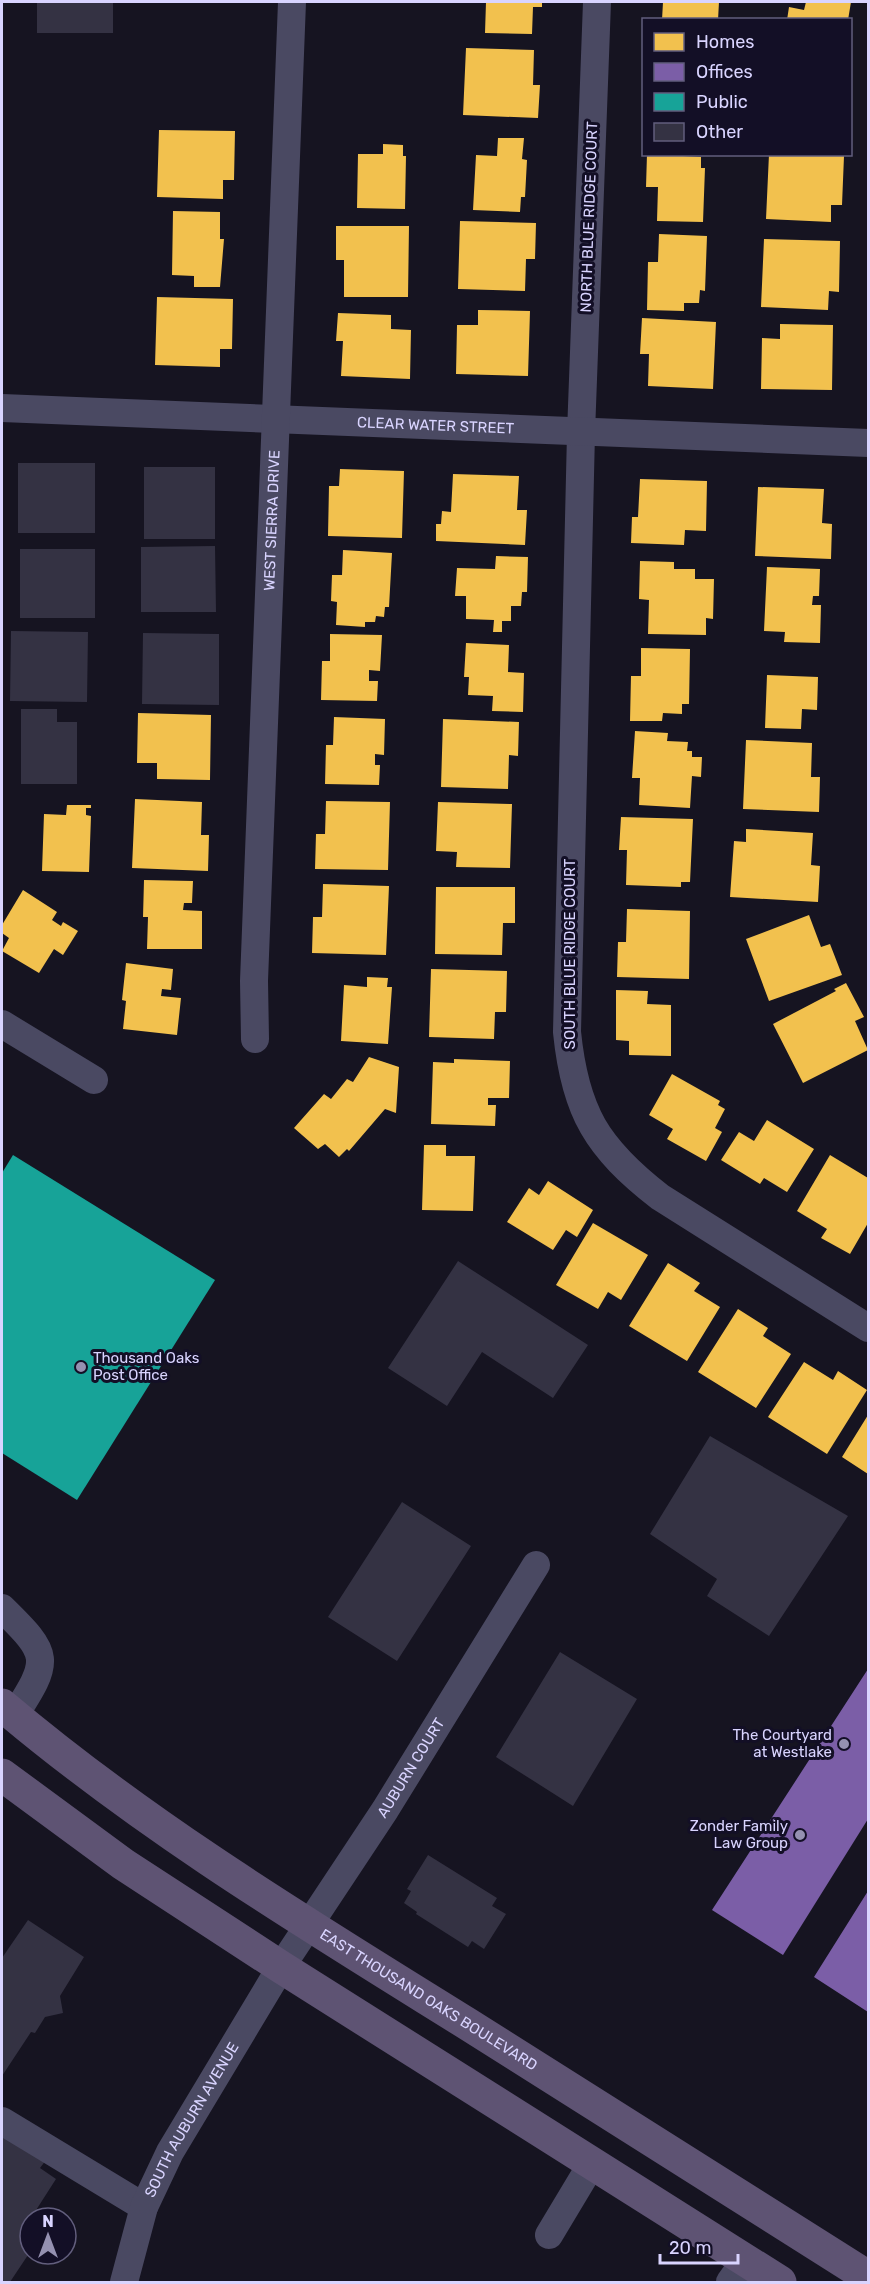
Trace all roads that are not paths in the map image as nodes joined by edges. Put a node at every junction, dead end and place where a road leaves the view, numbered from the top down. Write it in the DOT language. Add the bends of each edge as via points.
graph roads {
  1 [pos="292,2"];
  2 [pos="597,2"];
  3 [pos="2,408"];
  4 [pos="274,418"];
  5 [pos="580,433"];
  6 [pos="868,443"];
  7 [pos="2,1024"];
  8 [pos="255,1039"];
  9 [pos="94,1080"];
  10 [pos="868,1328"];
  11 [pos="536,1565"];
  12 [pos="2,1608"];
  13 [pos="8,1711"];
  14 [pos="2,1775"];
  15 [pos="308,1925"];
  16 [pos="281,1967"];
  17 [pos="2,2121"];
  18 [pos="2,2137"];
  19 [pos="591,2165"];
  20 [pos="74,2183"];
  21 [pos="144,2207"];
  22 [pos="549,2235"];
  23 [pos="738,2272"];
  24 [pos="868,2277"];
  25 [pos="124,2283"];
  26 [pos="780,2283"];
  1 -- 4 [label="street, WEST SIERRA DRIVE"];
  2 -- 5 [label="street, NORTH BLUE RIDGE COURT"];
  3 -- 4 [label="street, CLEAR WATER STREET"];
  4 -- 5 [label="street, CLEAR WATER STREET"];
  4 -- 8 [label="street, WEST SIERRA DRIVE"];
  5 -- 6 [label="street, CLEAR WATER STREET"];
  5 -- 10 [label="street, SOUTH BLUE RIDGE COURT" via="567,1032 571,1072 592,1127 615,1159 635,1178"];
  7 -- 9 [label="street"];
  11 -- 15 [label="street, AUBURN COURT" via="385,1810"];
  12 -- 13 [label="street" via="34,1641 41,1656 32,1689"];
  13 -- 15 [label="main road, EAST THOUSAND OAKS BOULEVARD" via="137,1811"];
  14 -- 16 [label="main road" via="123,1864"];
  15 -- 16 [label="street, AUBURN COURT"];
  15 -- 24 [label="main road, EAST THOUSAND OAKS BOULEVARD"];
  16 -- 19 [label="main road"];
  16 -- 21 [label="street, SOUTH AUBURN AVENUE" via="170,2152"];
  17 -- 21 [label="street"];
  18 -- 20 [label="street"];
  19 -- 22 [label="street"];
  19 -- 23 [label="main road"];
  21 -- 25 [label="street, SOUTH AUBURN AVENUE"];
  23 -- 26 [label="main road"];
}
